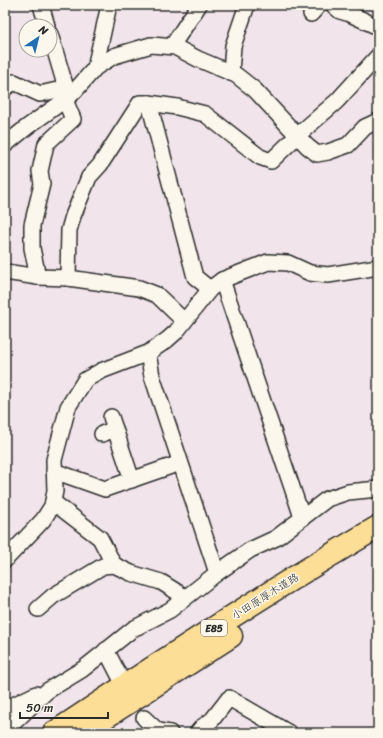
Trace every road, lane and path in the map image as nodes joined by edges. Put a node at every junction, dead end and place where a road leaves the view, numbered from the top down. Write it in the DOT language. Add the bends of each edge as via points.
graph roads {
  1 [pos="41,5"];
  2 [pos="109,5"];
  3 [pos="199,5"];
  4 [pos="247,5"];
  5 [pos="333,5"];
  6 [pos="45,18"];
  7 [pos="378,27"];
  8 [pos="172,46"];
  9 [pos="378,56"];
  10 [pos="58,58"];
  11 [pos="95,68"];
  12 [pos="231,73"];
  13 [pos="5,88"];
  14 [pos="69,93"];
  15 [pos="149,103"];
  16 [pos="378,121"];
  17 [pos="298,134"];
  18 [pos="5,145"];
  19 [pos="378,267"];
  20 [pos="5,272"];
  21 [pos="38,277"];
  22 [pos="68,278"];
  23 [pos="222,280"];
  24 [pos="210,289"];
  25 [pos="184,321"];
  26 [pos="148,353"];
  27 [pos="109,426"];
  28 [pos="180,463"];
  29 [pos="54,471"];
  30 [pos="132,480"];
  31 [pos="378,489"];
  32 [pos="53,502"];
  33 [pos="302,517"];
  34 [pos="378,527"];
  35 [pos="378,544"];
  36 [pos="5,560"];
  37 [pos="114,565"];
  38 [pos="217,573"];
  39 [pos="185,598"];
  40 [pos="38,609"];
  41 [pos="106,650"];
  42 [pos="121,679"];
  43 [pos="47,691"];
  44 [pos="5,709"];
  45 [pos="144,718"];
  46 [pos="5,731"];
  47 [pos="54,733"];
  48 [pos="81,733"];
  49 [pos="170,733"];
  50 [pos="197,733"];
  51 [pos="289,733"];
  1 -- 6 [label="street"];
  2 -- 11 [label="street"];
  3 -- 8 [label="street"];
  4 -- 12 [label="street" via="233,46"];
  5 -- 7 [label="street" via="340,12"];
  8 -- 11 [label="street" via="151,45 114,56"];
  8 -- 12 [label="street"];
  9 -- 17 [label="street" via="337,101"];
  10 -- 14 [label="street"];
  11 -- 14 [label="street"];
  12 -- 17 [label="street" via="255,90"];
  13 -- 14 [label="street" via="14,82 40,94"];
  14 -- 18 [label="street"];
  14 -- 21 [label="street" via="73,119 46,144 40,171 42,184 32,225 32,248"];
  15 -- 17 [label="street" via="204,114 260,157 271,161"];
  15 -- 22 [label="street" via="140,103 100,165 89,177 69,230"];
  15 -- 24 [label="street" via="195,277"];
  16 -- 17 [label="street" via="365,127 348,145 317,154"];
  19 -- 23 [label="street" via="328,275 310,273 288,263 268,262"];
  20 -- 21 [label="street"];
  21 -- 22 [label="street"];
  22 -- 25 [label="street" via="139,288 158,295"];
  23 -- 24 [label="street"];
  23 -- 33 [label="street"];
  24 -- 25 [label="street"];
  25 -- 26 [label="street" via="167,340"];
  26 -- 28 [label="street" via="152,376"];
  26 -- 29 [label="street" via="85,380 68,407 54,460"];
  27 -- 30 [label="street"];
  28 -- 30 [label="street"];
  28 -- 38 [label="street"];
  29 -- 30 [label="street" via="105,489"];
  29 -- 32 [label="street"];
  31 -- 33 [label="street" via="348,492 327,500"];
  32 -- 36 [label="street" via="43,520"];
  32 -- 37 [label="street" via="100,538"];
  33 -- 38 [label="street" via="276,538 250,550"];
  34 -- 47 [label="highway, 小田原厚木道路 / E85" via="152,668"];
  35 -- 48 [label="highway, 小田原厚木道路 / E85"];
  37 -- 39 [label="street" via="161,582"];
  37 -- 40 [label="street" via="103,566 53,596"];
  38 -- 39 [label="street"];
  39 -- 41 [label="street" via="170,610 133,629"];
  41 -- 42 [label="street"];
  41 -- 43 [label="street" via="83,669"];
  43 -- 44 [label="street"];
  43 -- 46 [label="street"];
  45 -- 49 [label="street" via="158,732"];
  50 -- 51 [label="street" via="212,720 229,698"];
}
